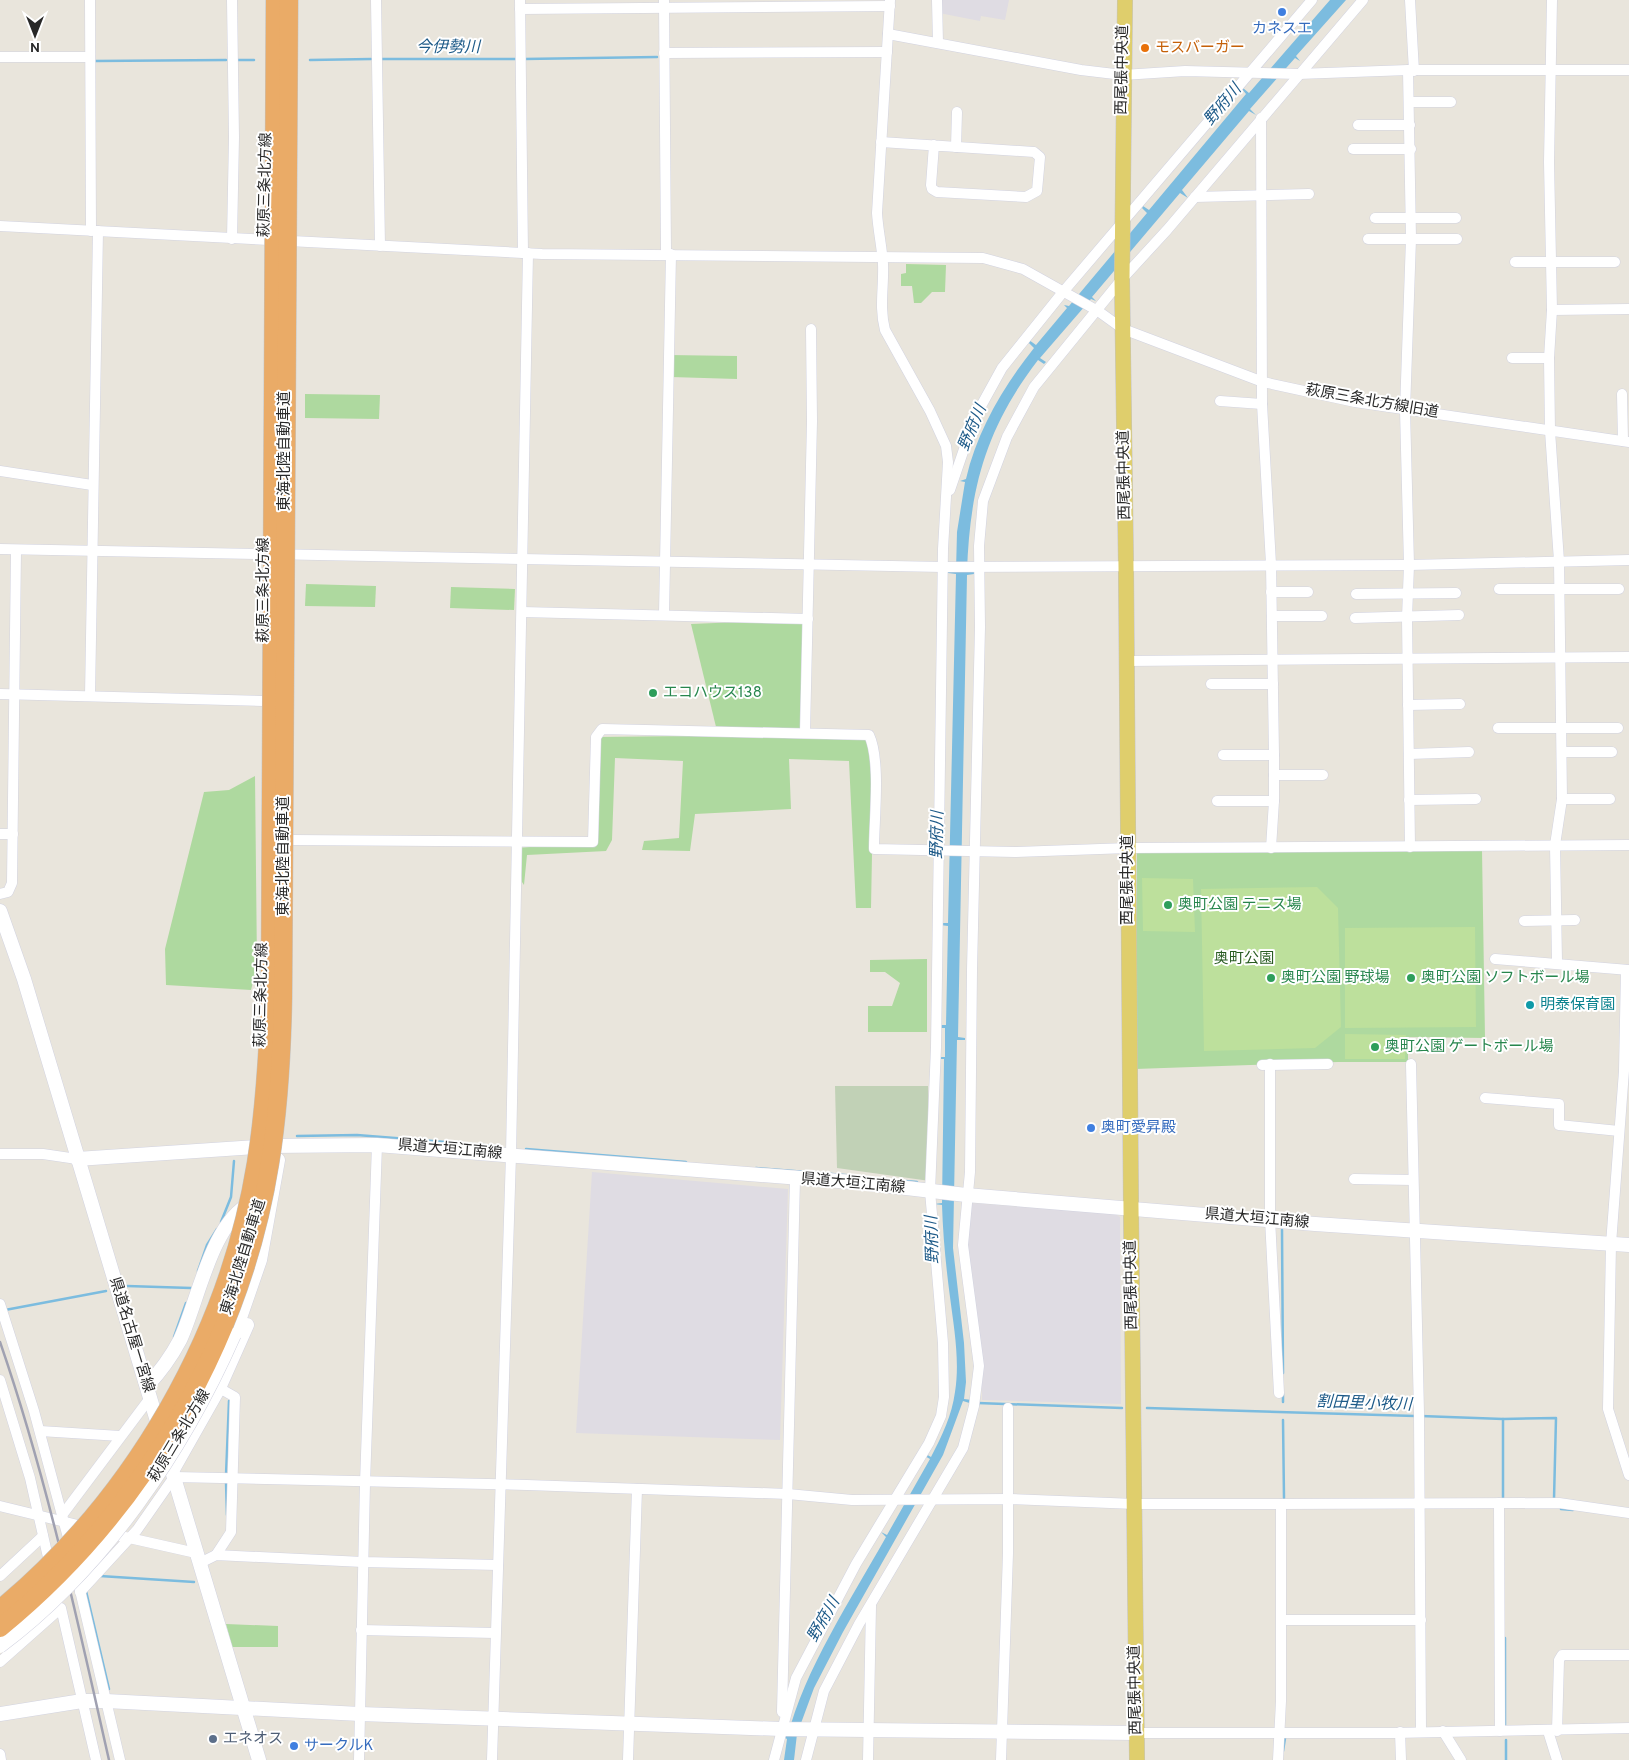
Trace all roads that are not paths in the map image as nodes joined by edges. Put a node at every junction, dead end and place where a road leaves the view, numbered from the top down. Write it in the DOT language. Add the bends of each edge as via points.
graph roads {
  1 [pos="90,0"];
  2 [pos="232,0"];
  3 [pos="268,0"];
  4 [pos="275,0"];
  5 [pos="288,0"];
  6 [pos="296,0"];
  7 [pos="376,0"];
  8 [pos="937,0"];
  9 [pos="1125,0"];
  10 [pos="1312,0"];
  11 [pos="1363,0"];
  12 [pos="1410,0"];
  13 [pos="1552,0"];
  14 [pos="664,3"];
  15 [pos="890,3"];
  16 [pos="520,4"];
  17 [pos="888,34"];
  18 [pos="938,43"];
  19 [pos="887,52"];
  20 [pos="664,53"];
  21 [pos="0,57"];
  22 [pos="90,57"];
  23 [pos="1411,70"];
  24 [pos="1551,70"];
  25 [pos="1629,70"];
  26 [pos="1250,74"];
  27 [pos="1296,74"];
  28 [pos="1123,75"];
  29 [pos="1409,102"];
  30 [pos="1451,102"];
  31 [pos="957,112"];
  32 [pos="1261,118"];
  33 [pos="1358,125"];
  34 [pos="1410,125"];
  35 [pos="881,142"];
  36 [pos="934,145"];
  37 [pos="956,147"];
  38 [pos="1353,149"];
  39 [pos="1410,149"];
  40 [pos="1309,194"];
  41 [pos="1261,195"];
  42 [pos="1195,197"];
  43 [pos="1376,218"];
  44 [pos="1412,218"];
  45 [pos="1456,218"];
  46 [pos="1122,224"];
  47 [pos="0,226"];
  48 [pos="94,231"];
  49 [pos="232,239"];
  50 [pos="1368,239"];
  51 [pos="1412,239"];
  52 [pos="1457,239"];
  53 [pos="265,241"];
  54 [pos="293,242"];
  55 [pos="380,246"];
  56 [pos="525,253"];
  57 [pos="668,254"];
  58 [pos="882,258"];
  59 [pos="1551,261"];
  60 [pos="1515,262"];
  61 [pos="1615,262"];
  62 [pos="1122,279"];
  63 [pos="1065,293"];
  64 [pos="1629,309"];
  65 [pos="1096,310"];
  66 [pos="1552,310"];
  67 [pos="811,329"];
  68 [pos="1123,329"];
  69 [pos="1512,358"];
  70 [pos="1549,358"];
  71 [pos="1263,382"];
  72 [pos="1622,394"];
  73 [pos="1220,401"];
  74 [pos="1262,404"];
  75 [pos="1405,410"];
  76 [pos="1550,431"];
  77 [pos="1626,442"];
  78 [pos="0,471"];
  79 [pos="92,485"];
  80 [pos="946,508"];
  81 [pos="0,549"];
  82 [pos="16,550"];
  83 [pos="91,551"];
  84 [pos="264,553"];
  85 [pos="292,554"];
  86 [pos="522,557"];
  87 [pos="666,560"];
  88 [pos="1629,560"];
  89 [pos="1559,561"];
  90 [pos="809,562"];
  91 [pos="1271,564"];
  92 [pos="1410,565"];
  93 [pos="943,566"];
  94 [pos="979,566"];
  95 [pos="1126,567"];
  96 [pos="1499,589"];
  97 [pos="1559,589"];
  98 [pos="1619,589"];
  99 [pos="1272,592"];
  100 [pos="1308,592"];
  101 [pos="1456,593"];
  102 [pos="1356,594"];
  103 [pos="1408,595"];
  104 [pos="522,612"];
  105 [pos="664,615"];
  106 [pos="1459,615"];
  107 [pos="1272,616"];
  108 [pos="1322,616"];
  109 [pos="1355,618"];
  110 [pos="1407,618"];
  111 [pos="808,619"];
  112 [pos="1560,657"];
  113 [pos="1629,658"];
  114 [pos="1272,659"];
  115 [pos="1408,660"];
  116 [pos="1127,661"];
  117 [pos="1211,684"];
  118 [pos="1273,684"];
  119 [pos="0,694"];
  120 [pos="15,694"];
  121 [pos="90,696"];
  122 [pos="263,701"];
  123 [pos="1460,704"];
  124 [pos="1408,705"];
  125 [pos="1498,728"];
  126 [pos="1561,728"];
  127 [pos="1618,728"];
  128 [pos="805,732"];
  129 [pos="1469,752"];
  130 [pos="1562,752"];
  131 [pos="1612,752"];
  132 [pos="1409,754"];
  133 [pos="1223,756"];
  134 [pos="1274,756"];
  135 [pos="1274,775"];
  136 [pos="1323,775"];
  137 [pos="1476,799"];
  138 [pos="1562,799"];
  139 [pos="1610,799"];
  140 [pos="1409,800"];
  141 [pos="1217,801"];
  142 [pos="1274,801"];
  143 [pos="0,834"];
  144 [pos="13,834"];
  145 [pos="291,840"];
  146 [pos="517,841"];
  147 [pos="1555,845"];
  148 [pos="1629,845"];
  149 [pos="1410,847"];
  150 [pos="1128,848"];
  151 [pos="1271,848"];
  152 [pos="938,852"];
  153 [pos="975,852"];
  154 [pos="0,894"];
  155 [pos="0,911"];
  156 [pos="1524,920"];
  157 [pos="1555,920"];
  158 [pos="1575,920"];
  159 [pos="1495,959"];
  160 [pos="1557,962"];
  161 [pos="1627,970"];
  162 [pos="1328,1064"];
  163 [pos="1410,1064"];
  164 [pos="1626,1080"];
  165 [pos="1485,1098"];
  166 [pos="1619,1131"];
  167 [pos="377,1145"];
  168 [pos="275,1146"];
  169 [pos="1618,1146"];
  170 [pos="1629,1147"];
  171 [pos="0,1154"];
  172 [pos="511,1155"];
  173 [pos="78,1159"];
  174 [pos="795,1179"];
  175 [pos="1354,1179"];
  176 [pos="1413,1180"];
  177 [pos="930,1191"];
  178 [pos="273,1195"];
  179 [pos="966,1195"];
  180 [pos="1130,1208"];
  181 [pos="1270,1219"];
  182 [pos="1415,1232"];
  183 [pos="265,1237"];
  184 [pos="1611,1244"];
  185 [pos="1629,1246"];
  186 [pos="0,1304"];
  187 [pos="167,1361"];
  188 [pos="0,1380"];
  189 [pos="219,1388"];
  190 [pos="148,1392"];
  191 [pos="1279,1393"];
  192 [pos="1008,1408"];
  193 [pos="40,1431"];
  194 [pos="120,1436"];
  195 [pos="173,1474"];
  196 [pos="1629,1475"];
  197 [pos="232,1478"];
  198 [pos="365,1483"];
  199 [pos="500,1484"];
  200 [pos="637,1489"];
  201 [pos="788,1494"];
  202 [pos="1009,1499"];
  203 [pos="894,1500"];
  204 [pos="933,1500"];
  205 [pos="1419,1503"];
  206 [pos="1499,1503"];
  207 [pos="1135,1504"];
  208 [pos="1281,1504"];
  209 [pos="0,1506"];
  210 [pos="1629,1513"];
  211 [pos="39,1515"];
  212 [pos="64,1518"];
  213 [pos="43,1536"];
  214 [pos="129,1539"];
  215 [pos="216,1555"];
  216 [pos="198,1558"];
  217 [pos="363,1562"];
  218 [pos="498,1565"];
  219 [pos="0,1576"];
  220 [pos="80,1592"];
  221 [pos="871,1603"];
  222 [pos="61,1608"];
  223 [pos="0,1609"];
  224 [pos="1282,1620"];
  225 [pos="1421,1620"];
  226 [pos="0,1628"];
  227 [pos="361,1630"];
  228 [pos="496,1633"];
  229 [pos="0,1646"];
  230 [pos="1629,1656"];
  231 [pos="0,1662"];
  232 [pos="82,1701"];
  233 [pos="106,1701"];
  234 [pos="243,1708"];
  235 [pos="0,1714"];
  236 [pos="360,1714"];
  237 [pos="492,1719"];
  238 [pos="782,1723"];
  239 [pos="629,1724"];
  240 [pos="1629,1728"];
  241 [pos="812,1730"];
  242 [pos="868,1730"];
  243 [pos="1002,1730"];
  244 [pos="1421,1731"];
  245 [pos="1443,1731"];
  246 [pos="1500,1731"];
  247 [pos="1552,1731"];
  248 [pos="1281,1732"];
  249 [pos="1400,1732"];
  250 [pos="1137,1733"];
  251 [pos="0,1754"];
  252 [pos="1,1760"];
  253 [pos="96,1760"];
  254 [pos="120,1760"];
  255 [pos="259,1760"];
  256 [pos="359,1760"];
  257 [pos="492,1760"];
  258 [pos="628,1760"];
  259 [pos="774,1760"];
  260 [pos="806,1760"];
  261 [pos="868,1760"];
  262 [pos="1001,1760"];
  263 [pos="1137,1760"];
  264 [pos="1278,1760"];
  265 [pos="1401,1760"];
  266 [pos="1461,1760"];
  267 [pos="1557,1760"];
  1 -- 22 [label="street"];
  2 -- 49 [label="street"];
  3 -- 53 [label="main road, 萩原三条北方線"];
  4 -- 223 [label="highway, 東海北陸自動車道, bridge" via="270,997 266,1076 256,1164 238,1240 218,1302 200,1347 165,1414 96,1512 42,1571"];
  5 -- 226 [label="highway, 東海北陸自動車道, bridge" via="283,997 278,1103 270,1165 241,1278 212,1352 178,1421 132,1489 84,1549 50,1585"];
  6 -- 54 [label="main road, 萩原三条北方線"];
  7 -- 55 [label="street"];
  8 -- 18 [label="street"];
  9 -- 28 [label="main road, 西尾張中央道"];
  10 -- 26 [label="street"];
  11 -- 27 [label="street"];
  12 -- 23 [label="street"];
  13 -- 24 [label="street"];
  14 -- 15 [label="street"];
  14 -- 16 [label="street"];
  14 -- 20 [label="street"];
  15 -- 17 [label="street"];
  16 -- 56 [label="street"];
  17 -- 18 [label="street"];
  17 -- 19 [label="street"];
  18 -- 28 [label="street"];
  19 -- 20 [label="street"];
  19 -- 35 [label="street"];
  20 -- 57 [label="street"];
  21 -- 22 [label="street"];
  22 -- 48 [label="street"];
  23 -- 24 [label="street"];
  23 -- 27 [label="street"];
  23 -- 29 [label="street"];
  24 -- 25 [label="street"];
  24 -- 59 [label="street"];
  26 -- 27 [label="street"];
  26 -- 28 [label="street" via="1185,71"];
  26 -- 46 [label="street"];
  27 -- 32 [label="street"];
  28 -- 46 [label="main road, 西尾張中央道"];
  29 -- 30 [label="street"];
  29 -- 34 [label="street"];
  31 -- 37 [label="street"];
  32 -- 41 [label="street"];
  32 -- 42 [label="street"];
  33 -- 34 [label="street"];
  34 -- 39 [label="street"];
  35 -- 36 [label="street"];
  35 -- 58 [label="street" via="877,213"];
  36 -- 37 [label="street"];
  36 -- 37 [label="street" via="932,189 937,192 1026,197 1037,191 1040,157 1037,153"];
  38 -- 39 [label="street"];
  39 -- 44 [label="street"];
  40 -- 41 [label="street"];
  41 -- 42 [label="street"];
  41 -- 71 [label="street"];
  42 -- 62 [label="street"];
  43 -- 44 [label="street"];
  44 -- 45 [label="street"];
  44 -- 51 [label="street"];
  46 -- 62 [label="main road, 西尾張中央道"];
  46 -- 63 [label="street"];
  47 -- 48 [label="street, 萩原三条北方線旧道"];
  48 -- 49 [label="street, 萩原三条北方線旧道"];
  48 -- 79 [label="street"];
  49 -- 53 [label="street, 萩原三条北方線旧道"];
  50 -- 51 [label="street"];
  51 -- 52 [label="street"];
  51 -- 75 [label="street"];
  53 -- 54 [label="street, 萩原三条北方線旧道"];
  53 -- 84 [label="main road, 萩原三条北方線"];
  54 -- 55 [label="street, 萩原三条北方線旧道"];
  54 -- 85 [label="main road, 萩原三条北方線"];
  55 -- 56 [label="street, 萩原三条北方線旧道"];
  56 -- 57 [label="street, 萩原三条北方線旧道"];
  56 -- 86 [label="street"];
  57 -- 58 [label="street, 萩原三条北方線旧道"];
  57 -- 87 [label="street"];
  58 -- 63 [label="street, 萩原三条北方線旧道" via="991,260 1023,269"];
  58 -- 80 [label="street" via="881,316 885,330 946,446"];
  59 -- 60 [label="street"];
  59 -- 61 [label="street"];
  59 -- 66 [label="street"];
  62 -- 65 [label="street"];
  62 -- 68 [label="main road, 西尾張中央道"];
  63 -- 65 [label="street, 萩原三条北方線旧道"];
  63 -- 80 [label="street" via="1002,368 988,391 963,448"];
  64 -- 66 [label="street"];
  65 -- 68 [label="street, 萩原三条北方線旧道"];
  65 -- 94 [label="street" via="1034,387 1007,437 983,501"];
  66 -- 70 [label="street"];
  67 -- 90 [label="street"];
  68 -- 71 [label="street, 萩原三条北方線旧道"];
  68 -- 95 [label="main road, 西尾張中央道"];
  69 -- 70 [label="street"];
  70 -- 76 [label="street"];
  71 -- 74 [label="street"];
  71 -- 75 [label="street, 萩原三条北方線旧道"];
  72 -- 77 [label="street"];
  73 -- 74 [label="street"];
  74 -- 91 [label="street"];
  75 -- 76 [label="street, 萩原三条北方線旧道"];
  75 -- 92 [label="street"];
  76 -- 77 [label="street, 萩原三条北方線旧道"];
  76 -- 89 [label="street"];
  78 -- 79 [label="street"];
  79 -- 83 [label="street"];
  80 -- 93 [label="street"];
  81 -- 82 [label="street"];
  82 -- 83 [label="street"];
  82 -- 120 [label="street"];
  83 -- 84 [label="street"];
  83 -- 121 [label="street"];
  84 -- 85 [label="street"];
  84 -- 122 [label="main road, 萩原三条北方線"];
  85 -- 86 [label="street"];
  85 -- 145 [label="main road, 萩原三条北方線"];
  86 -- 87 [label="street"];
  86 -- 104 [label="street"];
  87 -- 90 [label="street"];
  87 -- 105 [label="street"];
  88 -- 89 [label="street"];
  89 -- 92 [label="street"];
  89 -- 97 [label="street"];
  90 -- 93 [label="street"];
  90 -- 111 [label="street"];
  91 -- 92 [label="street"];
  91 -- 95 [label="street"];
  91 -- 99 [label="street"];
  92 -- 103 [label="street"];
  93 -- 94 [label="street"];
  93 -- 152 [label="street"];
  94 -- 95 [label="street"];
  94 -- 153 [label="street"];
  95 -- 116 [label="main road, 西尾張中央道"];
  96 -- 97 [label="street"];
  97 -- 98 [label="street"];
  97 -- 112 [label="street"];
  99 -- 100 [label="street"];
  99 -- 107 [label="street"];
  101 -- 103 [label="street"];
  102 -- 103 [label="street"];
  103 -- 110 [label="street"];
  104 -- 105 [label="street"];
  104 -- 146 [label="street"];
  105 -- 111 [label="street"];
  106 -- 110 [label="street"];
  107 -- 108 [label="street"];
  107 -- 114 [label="street"];
  109 -- 110 [label="street"];
  110 -- 115 [label="street"];
  111 -- 128 [label="street"];
  112 -- 113 [label="street"];
  112 -- 115 [label="street"];
  112 -- 126 [label="street"];
  114 -- 115 [label="street"];
  114 -- 116 [label="street"];
  114 -- 118 [label="street"];
  115 -- 124 [label="street"];
  116 -- 150 [label="main road, 西尾張中央道"];
  117 -- 118 [label="street"];
  118 -- 134 [label="street"];
  119 -- 120 [label="street"];
  120 -- 121 [label="street"];
  120 -- 144 [label="street"];
  121 -- 122 [label="street"];
  122 -- 168 [label="main road, 萩原三条北方線" via="260,1099 261,1117"];
  123 -- 124 [label="street"];
  124 -- 132 [label="street"];
  125 -- 126 [label="street"];
  126 -- 127 [label="street"];
  126 -- 130 [label="street"];
  128 -- 146 [label="street" via="602,729 596,737 593,842"];
  128 -- 152 [label="street" via="868,735 874,746 874,849"];
  129 -- 132 [label="street"];
  130 -- 131 [label="street"];
  130 -- 138 [label="street"];
  132 -- 140 [label="street"];
  133 -- 134 [label="street"];
  134 -- 135 [label="street"];
  135 -- 136 [label="street"];
  135 -- 142 [label="street"];
  137 -- 140 [label="street"];
  138 -- 139 [label="street"];
  138 -- 147 [label="street"];
  140 -- 149 [label="street"];
  141 -- 142 [label="street"];
  142 -- 151 [label="street"];
  143 -- 144 [label="street"];
  144 -- 154 [label="street" via="12,883 8,892"];
  145 -- 146 [label="street"];
  145 -- 168 [label="main road, 萩原三条北方線" via="290,1013"];
  146 -- 172 [label="street"];
  147 -- 148 [label="street"];
  147 -- 149 [label="street"];
  147 -- 157 [label="street"];
  149 -- 151 [label="street"];
  150 -- 151 [label="street"];
  150 -- 153 [label="street"];
  150 -- 180 [label="main road, 西尾張中央道"];
  152 -- 153 [label="street"];
  152 -- 177 [label="street" via="936,1047"];
  153 -- 179 [label="street" via="970,1172"];
  155 -- 173 [label="main road, 県道名古屋一宮線"];
  156 -- 157 [label="street"];
  157 -- 158 [label="street"];
  157 -- 160 [label="street"];
  159 -- 160 [label="street"];
  160 -- 161 [label="street"];
  161 -- 164 [label="street"];
  162 -- 181 [label="street" via="1266,1065"];
  163 -- 176 [label="street"];
  164 -- 166 [label="street"];
  165 -- 166 [label="street" via="1559,1104 1559,1125"];
  166 -- 169 [label="street"];
  167 -- 168 [label="main road, 県道大垣江南線"];
  167 -- 172 [label="main road, 県道大垣江南線"];
  167 -- 198 [label="street"];
  168 -- 173 [label="main road, 県道大垣江南線"];
  168 -- 178 [label="main road, 萩原三条北方線"];
  169 -- 170 [label="street"];
  169 -- 184 [label="street"];
  171 -- 173 [label="street" via="43,1154"];
  172 -- 174 [label="main road, 県道大垣江南線"];
  172 -- 199 [label="street"];
  173 -- 190 [label="main road, 県道名古屋一宮線"];
  174 -- 177 [label="main road, 県道大垣江南線"];
  174 -- 201 [label="street"];
  175 -- 176 [label="street"];
  176 -- 182 [label="street"];
  177 -- 179 [label="main road, 県道大垣江南線"];
  177 -- 203 [label="street" via="943,1343 944,1397 934,1432"];
  178 -- 183 [label="main road, 萩原三条北方線"];
  178 -- 187 [label="main road" via="243,1207 220,1239 183,1332"];
  179 -- 180 [label="main road, 県道大垣江南線"];
  179 -- 204 [label="street" via="963,1245 979,1366 975,1403 963,1448"];
  180 -- 181 [label="main road, 県道大垣江南線"];
  180 -- 207 [label="main road, 西尾張中央道"];
  181 -- 182 [label="main road, 県道大垣江南線"];
  181 -- 191 [label="street"];
  182 -- 184 [label="main road, 県道大垣江南線"];
  182 -- 205 [label="street"];
  183 -- 189 [label="main road" via="262,1284"];
  183 -- 229 [label="main road, 萩原三条北方線, bridge" via="256,1277 209,1389 148,1489 87,1564"];
  184 -- 185 [label="main road, 県道大垣江南線"];
  184 -- 196 [label="street" via="1608,1409"];
  186 -- 193 [label="street"];
  187 -- 189 [label="street"];
  187 -- 190 [label="main road"];
  188 -- 211 [label="street"];
  189 -- 195 [label="main road"];
  189 -- 197 [label="street" via="235,1397"];
  190 -- 194 [label="street"];
  190 -- 195 [label="main road, 県道名古屋一宮線"];
  192 -- 202 [label="street"];
  193 -- 194 [label="street"];
  193 -- 212 [label="street"];
  194 -- 212 [label="street"];
  195 -- 197 [label="street"];
  195 -- 214 [label="street" via="150,1514"];
  195 -- 216 [label="main road, 県道名古屋一宮線"];
  197 -- 198 [label="street"];
  197 -- 215 [label="street" via="231,1532"];
  198 -- 199 [label="street"];
  198 -- 217 [label="street"];
  199 -- 200 [label="street"];
  199 -- 218 [label="street"];
  200 -- 201 [label="street"];
  200 -- 239 [label="street"];
  201 -- 203 [label="street"];
  201 -- 238 [label="street"];
  202 -- 204 [label="street"];
  202 -- 207 [label="street"];
  202 -- 243 [label="street"];
  203 -- 204 [label="street"];
  203 -- 238 [label="street" via="802,1664"];
  204 -- 221 [label="street"];
  205 -- 206 [label="street"];
  205 -- 208 [label="street"];
  205 -- 225 [label="street"];
  206 -- 210 [label="street" via="1559,1503"];
  206 -- 246 [label="street"];
  207 -- 208 [label="street"];
  207 -- 250 [label="main road, 西尾張中央道"];
  208 -- 224 [label="street"];
  209 -- 211 [label="street"];
  211 -- 212 [label="street"];
  211 -- 213 [label="street"];
  212 -- 214 [label="street"];
  212 -- 220 [label="street"];
  213 -- 219 [label="street"];
  213 -- 222 [label="street"];
  214 -- 216 [label="street"];
  214 -- 220 [label="street"];
  215 -- 216 [label="street"];
  215 -- 217 [label="street"];
  216 -- 234 [label="main road, 県道名古屋一宮線"];
  217 -- 218 [label="street"];
  217 -- 227 [label="street"];
  218 -- 228 [label="street"];
  220 -- 233 [label="street" via="91,1618"];
  221 -- 241 [label="street" via="824,1691"];
  221 -- 242 [label="street"];
  222 -- 231 [label="street"];
  222 -- 232 [label="street"];
  224 -- 225 [label="street"];
  224 -- 248 [label="street"];
  225 -- 244 [label="street"];
  227 -- 228 [label="street"];
  227 -- 236 [label="street"];
  228 -- 237 [label="street"];
  230 -- 247 [label="street" via="1562,1656"];
  232 -- 233 [label="main road"];
  232 -- 235 [label="main road"];
  232 -- 253 [label="street"];
  233 -- 234 [label="main road"];
  233 -- 254 [label="street"];
  234 -- 236 [label="main road"];
  234 -- 255 [label="main road, 県道名古屋一宮線"];
  236 -- 237 [label="main road"];
  236 -- 256 [label="street"];
  237 -- 239 [label="main road"];
  237 -- 257 [label="street"];
  238 -- 239 [label="main road"];
  238 -- 241 [label="main road"];
  238 -- 259 [label="street"];
  239 -- 258 [label="street"];
  240 -- 247 [label="street"];
  241 -- 242 [label="main road"];
  241 -- 260 [label="street"];
  242 -- 243 [label="main road"];
  242 -- 261 [label="street"];
  243 -- 250 [label="main road"];
  243 -- 262 [label="street"];
  244 -- 245 [label="street"];
  244 -- 249 [label="street"];
  245 -- 246 [label="street"];
  245 -- 266 [label="street"];
  246 -- 247 [label="street"];
  247 -- 267 [label="street"];
  248 -- 249 [label="street"];
  248 -- 250 [label="street"];
  248 -- 264 [label="street"];
  249 -- 265 [label="street"];
  250 -- 263 [label="main road, 西尾張中央道"];
  251 -- 252 [label="street"];
}
